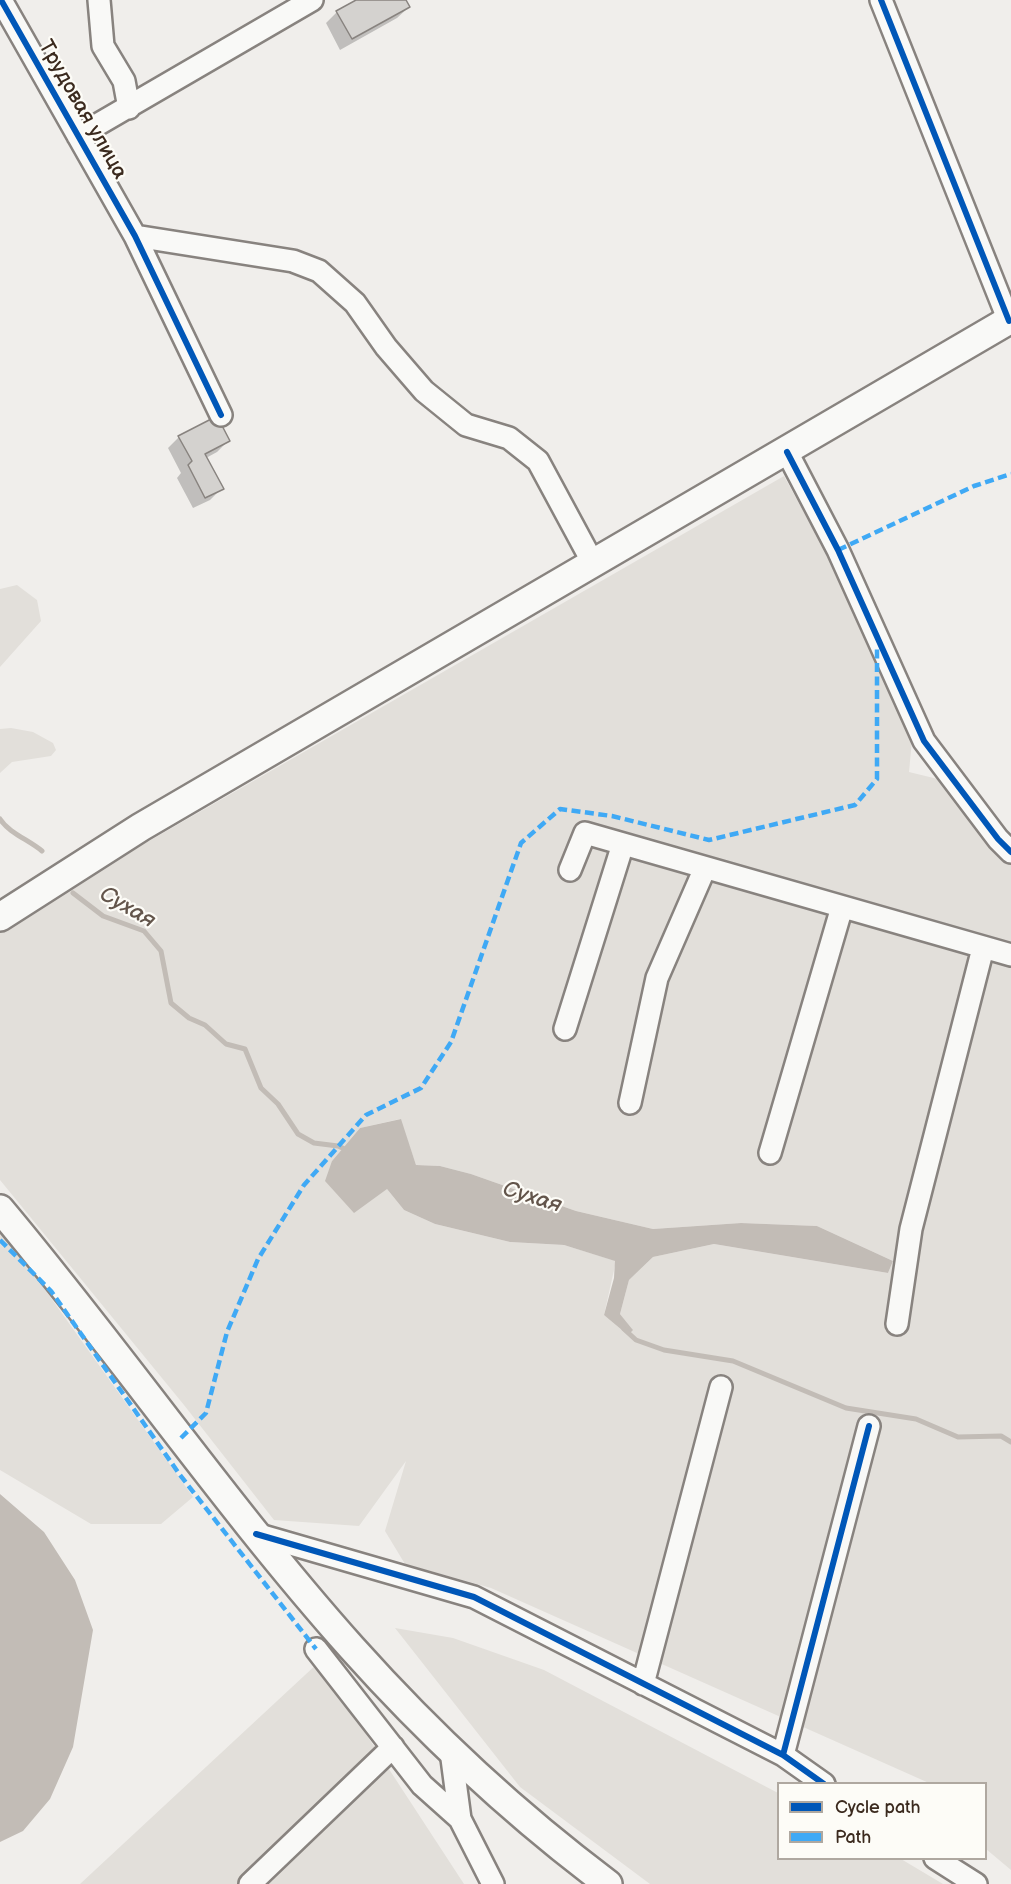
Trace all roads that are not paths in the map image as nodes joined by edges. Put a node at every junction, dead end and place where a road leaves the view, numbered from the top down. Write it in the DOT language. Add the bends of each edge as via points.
graph roads {
  1 [pos="1,0"];
  2 [pos="99,0"];
  3 [pos="312,0"];
  4 [pos="881,0"];
  5 [pos="129,108"];
  6 [pos="78,136"];
  7 [pos="135,236"];
  8 [pos="1010,320"];
  9 [pos="221,415"];
  10 [pos="787,452"];
  11 [pos="593,563"];
  12 [pos="623,844"];
  13 [pos="1011,852"];
  14 [pos="705,868"];
  15 [pos="570,870"];
  16 [pos="842,907"];
  17 [pos="0,917"];
  18 [pos="983,948"];
  19 [pos="1011,955"];
  20 [pos="565,1029"];
  21 [pos="630,1103"];
  22 [pos="770,1153"];
  23 [pos="0,1209"];
  24 [pos="897,1324"];
  25 [pos="721,1387"];
  26 [pos="869,1426"];
  27 [pos="256,1534"];
  28 [pos="316,1649"];
  29 [pos="644,1684"];
  30 [pos="393,1747"];
  31 [pos="451,1751"];
  32 [pos="783,1755"];
  33 [pos="821,1782"];
  34 [pos="460,1819"];
  35 [pos="938,1860"];
  36 [pos="250,1884"];
  37 [pos="493,1884"];
  38 [pos="608,1884"];
  39 [pos="975,1884"];
  1 -- 6 [label="street, Трудовая улица"];
  2 -- 5 [label="street" via="104,46 124,81"];
  3 -- 5 [label="street"];
  4 -- 8 [label="street"];
  5 -- 6 [label="street"];
  6 -- 7 [label="street, Трудовая улица"];
  7 -- 9 [label="street, Трудовая улица"];
  7 -- 11 [label="street" via="293,261 319,271 355,303 424,391 466,425 509,438 538,461"];
  8 -- 10 [label="main road"];
  10 -- 11 [label="main road"];
  10 -- 13 [label="street" via="838,550 924,741"];
  11 -- 17 [label="main road" via="141,827"];
  12 -- 14 [label="street"];
  12 -- 15 [label="street" via="585,833"];
  12 -- 20 [label="street"];
  14 -- 16 [label="street"];
  14 -- 21 [label="street" via="657,978"];
  16 -- 18 [label="street"];
  16 -- 22 [label="street"];
  18 -- 19 [label="street"];
  18 -- 24 [label="street" via="911,1229"];
  23 -- 27 [label="main road" via="71,1294"];
  25 -- 29 [label="street"];
  26 -- 32 [label="street"];
  27 -- 29 [label="street" via="474,1597"];
  27 -- 31 [label="main road" via="353,1649"];
  28 -- 30 [label="street"];
  29 -- 32 [label="street"];
  30 -- 34 [label="street" via="422,1785"];
  30 -- 36 [label="street"];
  31 -- 34 [label="street"];
  31 -- 38 [label="main road"];
  32 -- 33 [label="street"];
  34 -- 37 [label="street"];
  35 -- 39 [label="street"];
}
